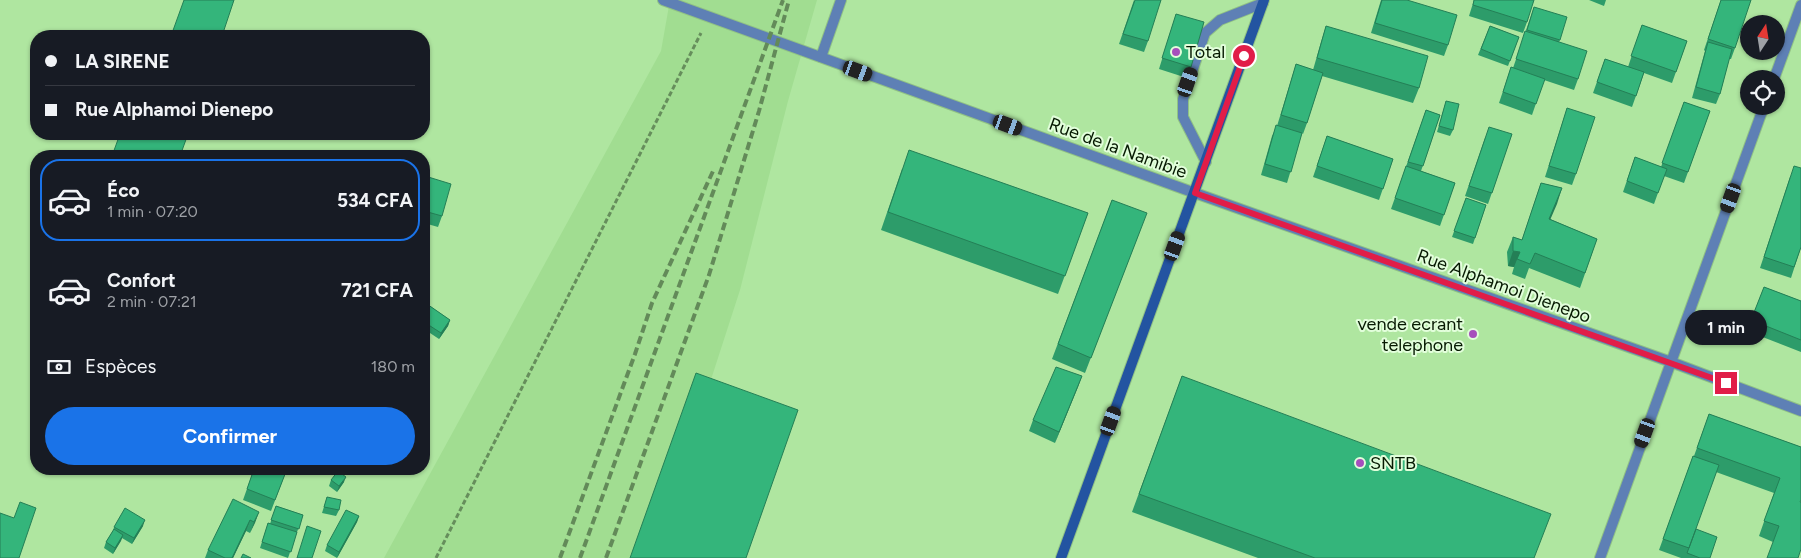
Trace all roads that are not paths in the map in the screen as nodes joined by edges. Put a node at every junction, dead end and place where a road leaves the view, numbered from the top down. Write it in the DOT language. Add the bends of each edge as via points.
graph roads {
  1 [pos="663,0"];
  2 [pos="842,0"];
  3 [pos="1264,1"];
  4 [pos="1801,5"];
  5 [pos="821,57"];
  6 [pos="1777,70"];
  7 [pos="1761,115"];
  8 [pos="1206,162"];
  9 [pos="1195,193"];
  10 [pos="1671,362"];
  11 [pos="1801,411"];
  12 [pos="1061,558"];
  13 [pos="1600,558"];
  1 -- 5 [label="street, Rue de la Namibie"];
  2 -- 5 [label="street"];
  3 -- 8 [label="main road"];
  3 -- 8 [label="street" via="1220,20 1205,33 1183,99 1183,117"];
  4 -- 6 [label="street"];
  5 -- 9 [label="street, Rue de la Namibie"];
  7 -- 10 [label="street"];
  8 -- 9 [label="main road"];
  9 -- 10 [label="street, Rue Alphamoi Dienepo"];
  9 -- 12 [label="main road"];
  10 -- 11 [label="street, Rue Alphamoi Dienepo"];
  10 -- 13 [label="street"];
}
